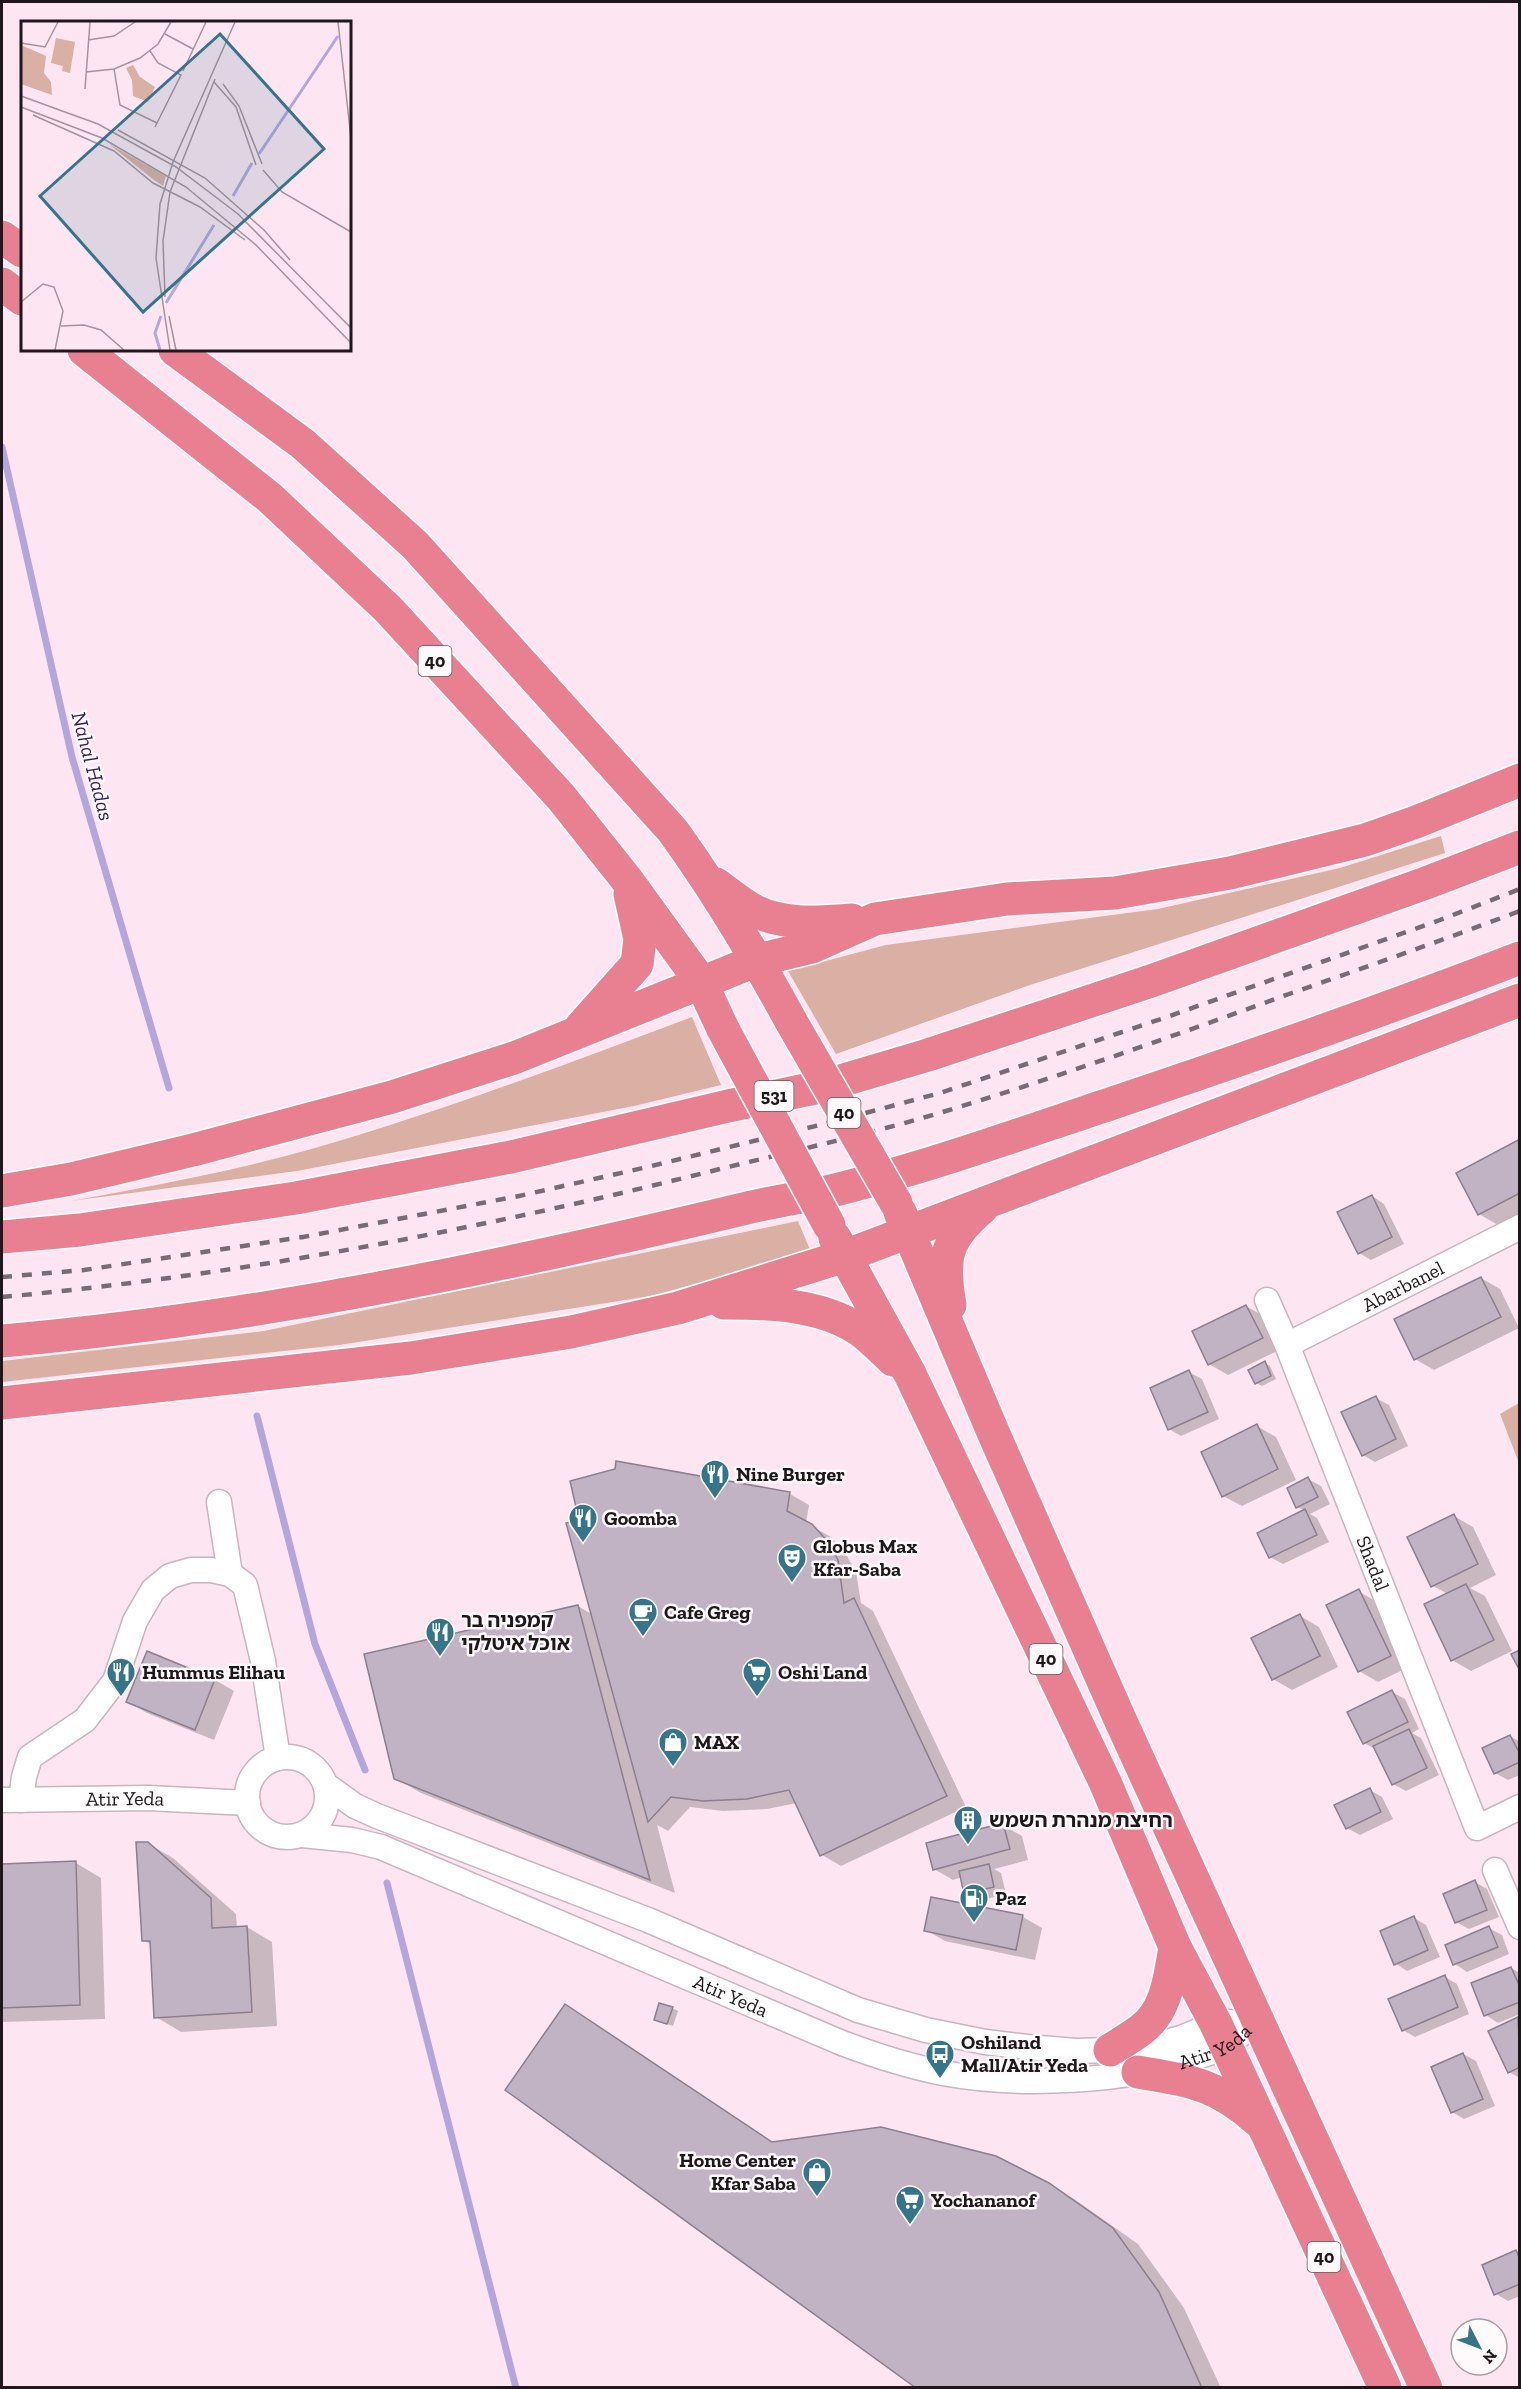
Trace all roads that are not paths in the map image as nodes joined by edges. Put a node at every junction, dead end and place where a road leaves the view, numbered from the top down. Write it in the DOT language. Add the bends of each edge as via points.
graph roads {
  1 [pos="2,237"];
  2 [pos="21,250"];
  3 [pos="85,351"];
  4 [pos="176,351"];
  5 [pos="1520,780"];
  6 [pos="1520,847"];
  7 [pos="707,878"];
  8 [pos="627,880"];
  9 [pos="875,919"];
  10 [pos="1520,958"];
  11 [pos="758,960"];
  12 [pos="701,982"];
  13 [pos="1520,1000"];
  14 [pos="577,1033"];
  15 [pos="2,1191"];
  16 [pos="987,1203"];
  17 [pos="903,1217"];
  18 [pos="1520,1227"];
  19 [pos="2,1237"];
  20 [pos="845,1256"];
  21 [pos="1267,1300"];
  22 [pos="678,1308"];
  23 [pos="2,1341"];
  24 [pos="1287,1345"];
  25 [pos="910,1374"];
  26 [pos="2,1403"];
  27 [pos="993,1432"];
  28 [pos="219,1502"];
  29 [pos="230,1574"];
  30 [pos="278,1758"];
  31 [pos="326,1785"];
  32 [pos="11,1800"];
  33 [pos="248,1803"];
  34 [pos="1520,1808"];
  35 [pos="302,1834"];
  36 [pos="1495,1870"];
  37 [pos="1520,1928"];
  38 [pos="1176,1947"];
  39 [pos="1257,2019"];
  40 [pos="1221,2035"];
  41 [pos="1110,2050"];
  42 [pos="1138,2072"];
  43 [pos="1263,2126"];
  44 [pos="1385,2388"];
  45 [pos="1426,2388"];
  1 -- 2 [label="highway"];
  3 -- 8 [label="highway, 40" via="270,498 388,609 561,797"];
  4 -- 7 [label="highway, 40" via="303,444 415,545 673,831"];
  5 -- 9 [label="highway" via="1365,840 1230,873 1115,893 1007,899"];
  6 -- 19 [label="highway, 531" via="1151,981 820,1087 511,1157 296,1198 80,1230"];
  7 -- 9 [label="highway" via="755,910 780,920 805,923"];
  7 -- 11 [label="highway, 40"];
  8 -- 12 [label="highway, 40"];
  8 -- 14 [label="highway" via="640,939 637,964"];
  9 -- 11 [label="highway" via="812,946"];
  10 -- 23 [label="highway" via="1185,1079 845,1188 543,1256 314,1300 113,1330"];
  11 -- 12 [label="highway"];
  11 -- 17 [label="highway, 40, bridge"];
  12 -- 14 [label="highway"];
  12 -- 20 [label="highway, 40, bridge"];
  13 -- 16 [label="highway"];
  14 -- 15 [label="highway" via="514,1058 302,1123 71,1179"];
  16 -- 17 [label="highway"];
  16 -- 27 [label="highway" via="962,1226 949,1249 945,1275 950,1306"];
  17 -- 20 [label="highway"];
  17 -- 27 [label="highway, 40"];
  18 -- 24 [label="street, Abarbanel"];
  20 -- 22 [label="highway"];
  20 -- 25 [label="highway, 40"];
  21 -- 24 [label="street, Shadal"];
  22 -- 25 [label="highway" via="757,1303 824,1312 859,1330"];
  22 -- 26 [label="highway" via="571,1332 411,1358"];
  24 -- 34 [label="street, Shadal" via="1477,1828"];
  25 -- 38 [label="highway, 40" via="1105,1782"];
  27 -- 39 [label="highway, 40"];
  28 -- 29 [label="street"];
  29 -- 30 [label="street" via="244,1586 263,1661"];
  29 -- 32 [label="street" via="190,1570 171,1576 153,1590 135,1621 115,1681 85,1720 30,1758"];
  30 -- 31 [label="street" via="302,1759 321,1774"];
  30 -- 33 [label="street" via="267,1762 251,1780"];
  31 -- 35 [label="street" via="326,1809 312,1828"];
  31 -- 41 [label="street, Atir Yeda" via="348,1802 377,1816 648,1920 884,2019 985,2042 1076,2051"];
  32 -- 33 [label="street, Atir Yeda" via="148,1798"];
  33 -- 35 [label="street" via="251,1815 267,1832 290,1837"];
  35 -- 42 [label="street, Atir Yeda" via="381,1848 872,2054 943,2073 998,2079"];
  36 -- 37 [label="street"];
  38 -- 40 [label="highway, 40"];
  38 -- 41 [label="highway" via="1169,1986 1160,2008 1144,2028"];
  39 -- 40 [label="street, Atir Yeda"];
  39 -- 45 [label="highway, 40"];
  40 -- 41 [label="street, Atir Yeda"];
  40 -- 42 [label="street, Atir Yeda" via="1182,2063"];
  40 -- 43 [label="highway, 40"];
  42 -- 43 [label="highway" via="1206,2085 1240,2105"];
  43 -- 44 [label="highway, 40"];
}
